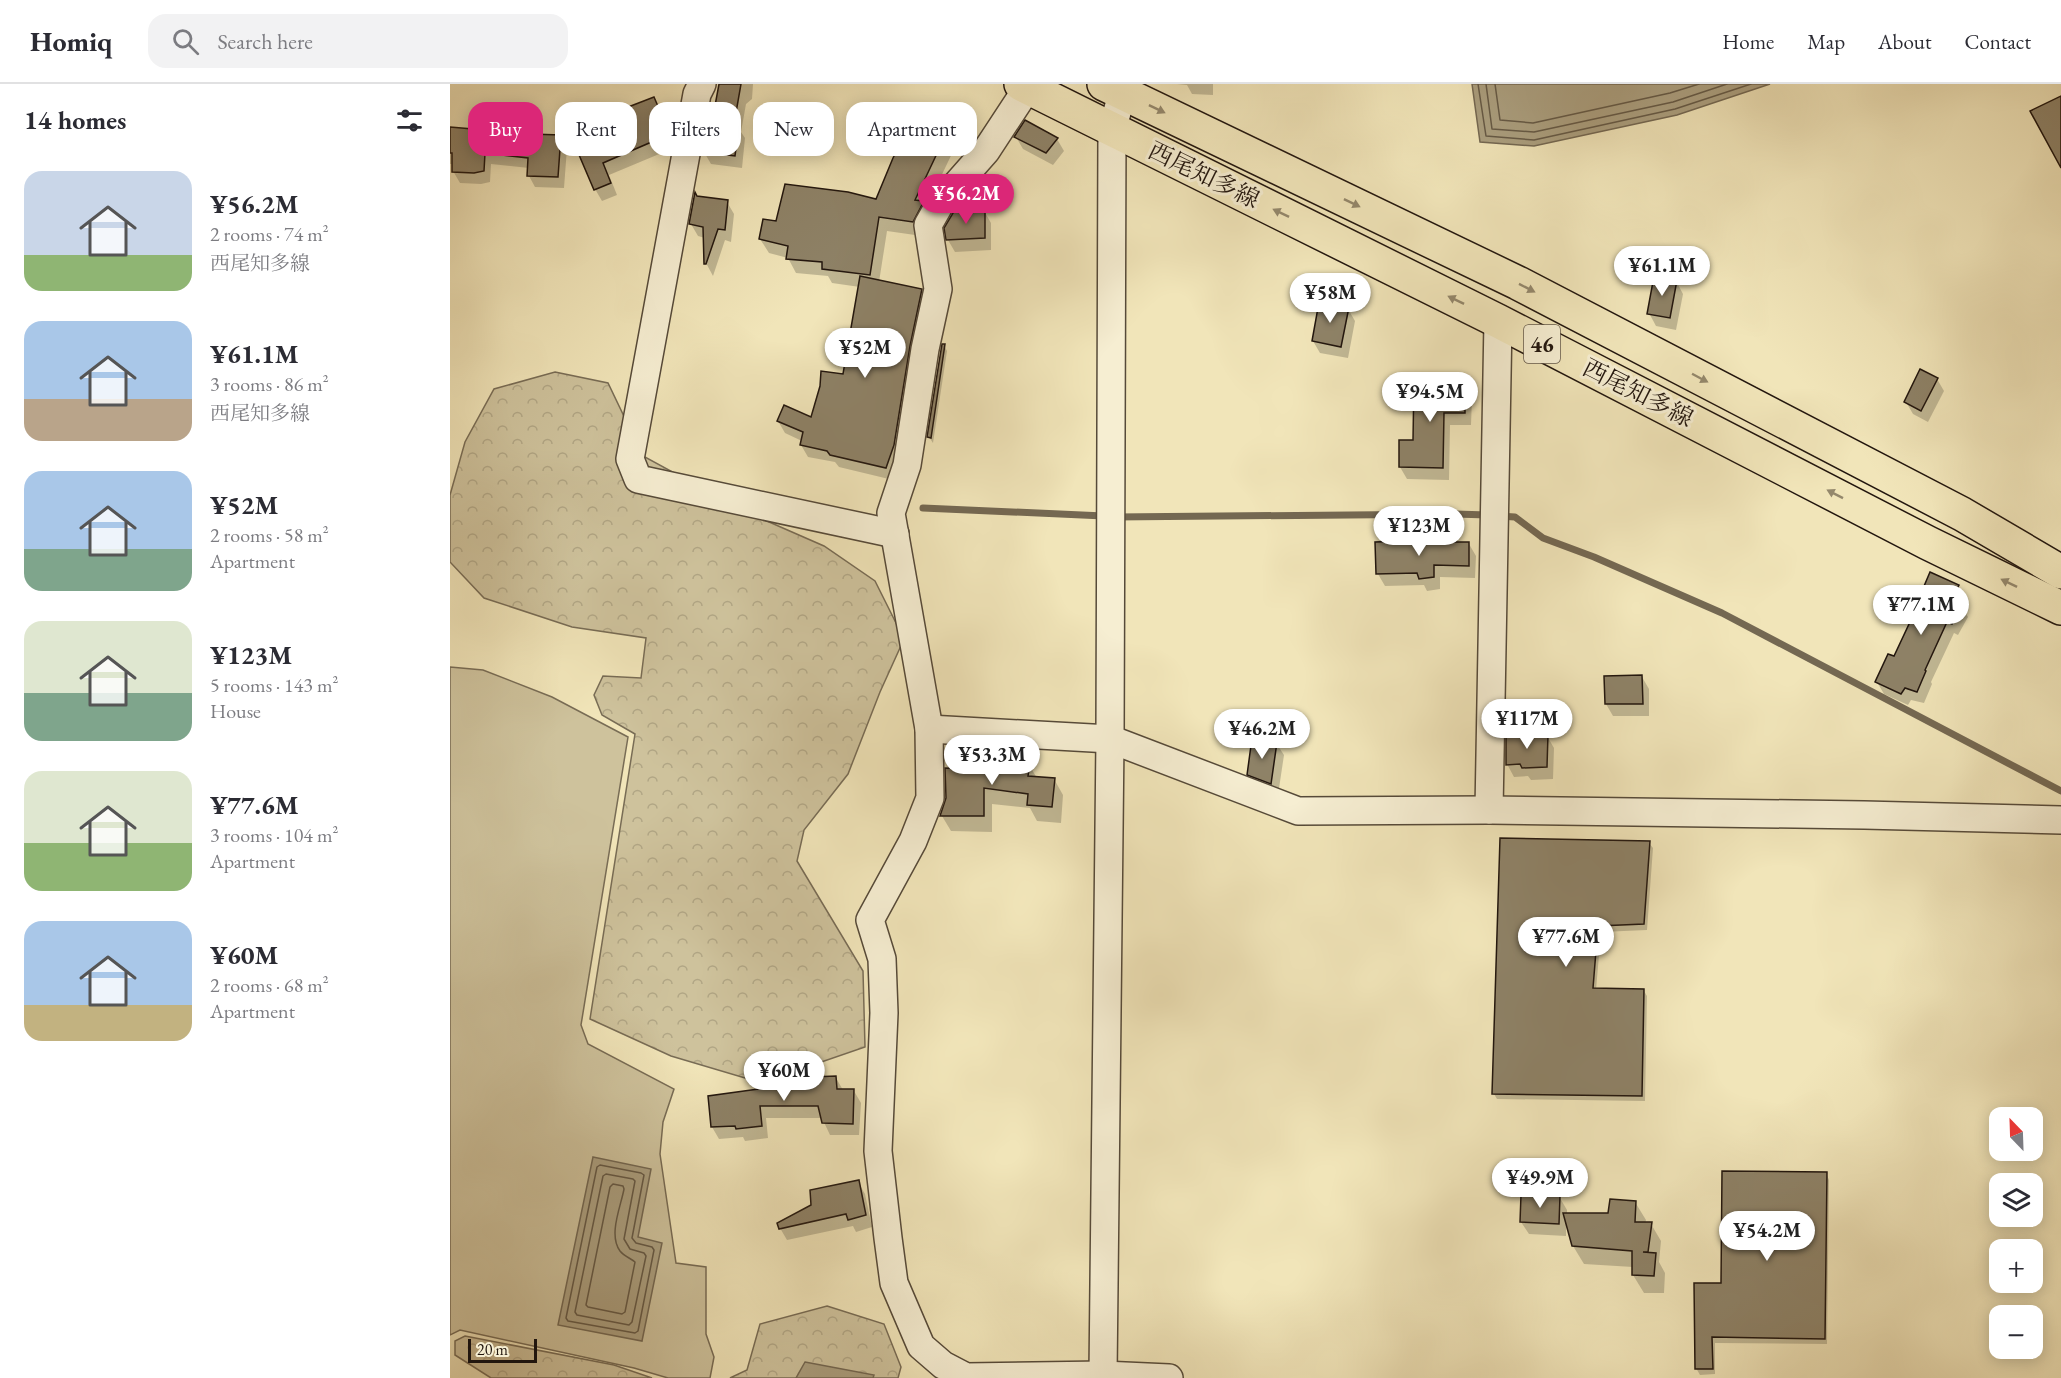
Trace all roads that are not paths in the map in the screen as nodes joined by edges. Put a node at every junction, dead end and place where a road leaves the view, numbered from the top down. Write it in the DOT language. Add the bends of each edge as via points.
graph roads {
  1 [pos="702,84"];
  2 [pos="1025,86"];
  3 [pos="1114,88"];
  4 [pos="1112,130"];
  5 [pos="1498,321"];
  6 [pos="895,534"];
  7 [pos="2061,572"];
  8 [pos="2061,608"];
  9 [pos="929,729"];
  10 [pos="1110,739"];
  11 [pos="1489,810"];
  12 [pos="2061,820"];
  13 [pos="1103,1376"];
  14 [pos="1168,1378"];
  1 -- 6 [label="street" via="697,94 630,459 634,469 638,478"];
  2 -- 4 [label="main road, 西尾知多線 / 46"];
  2 -- 6 [label="street" via="986,151 941,202 928,225 938,289 907,465 891,513"];
  3 -- 4 [label="street"];
  3 -- 7 [label="main road, 西尾知多線 / 46, one-way" via="1518,283 1962,514"];
  5 -- 4 [label="main road, 西尾知多線 / 46, one-way"];
  4 -- 10 [label="street"];
  8 -- 5 [label="main road, 西尾知多線 / 46, one-way"];
  5 -- 11 [label="street"];
  6 -- 9 [label="street"];
  9 -- 10 [label="street"];
  9 -- 13 [label="street" via="930,798 913,841 870,920 882,959 884,1013 878,1151 894,1283 921,1346 966,1377"];
  10 -- 11 [label="street" via="1298,811"];
  10 -- 13 [label="street"];
  11 -- 12 [label="street"];
  13 -- 14 [label="street"];
}
